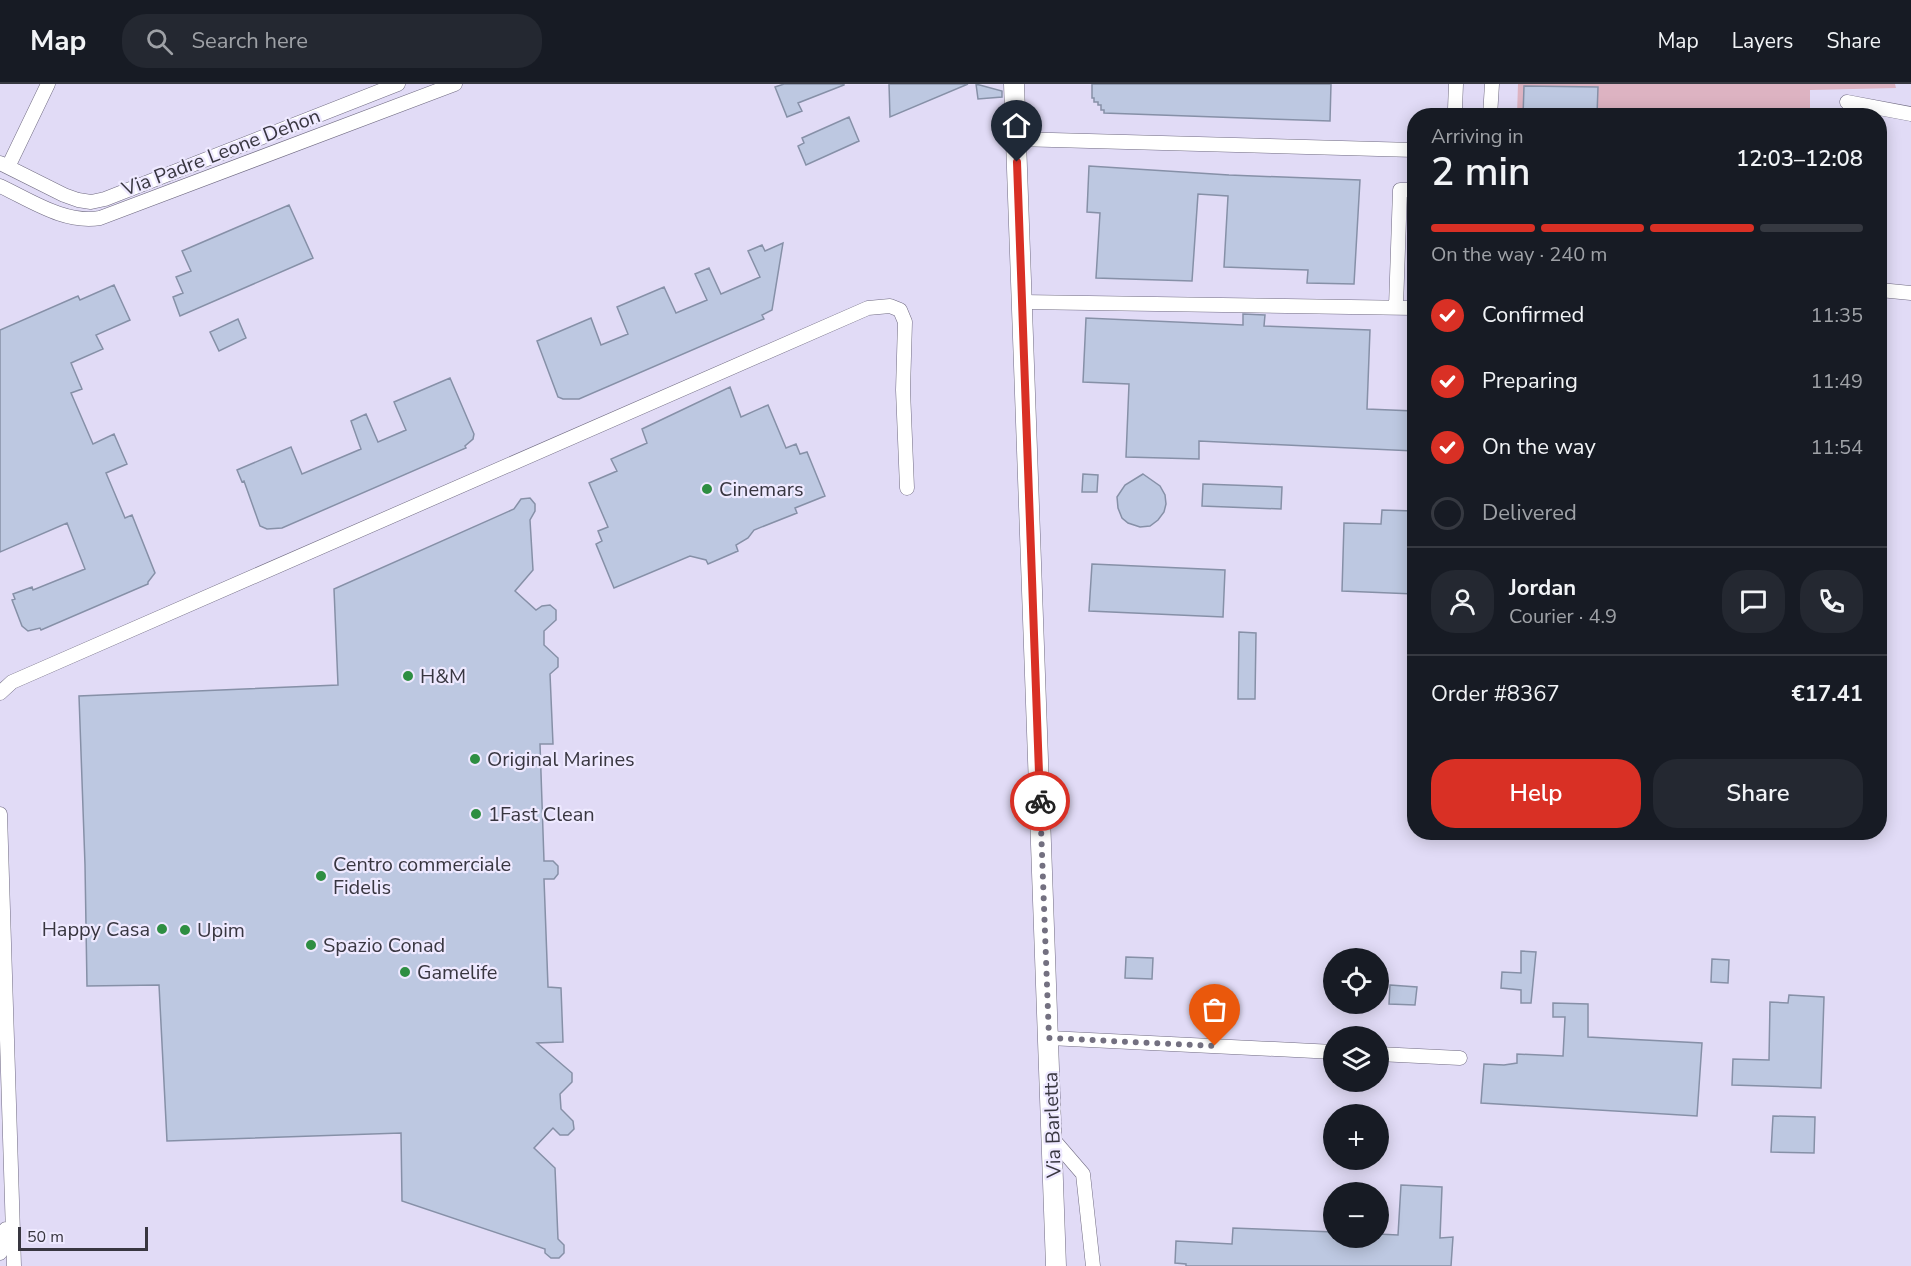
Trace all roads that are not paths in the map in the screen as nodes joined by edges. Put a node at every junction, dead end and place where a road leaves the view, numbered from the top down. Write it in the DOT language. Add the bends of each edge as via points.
graph roads {
  1 [pos="48,84"];
  2 [pos="398,84"];
  3 [pos="455,84"];
  4 [pos="1014,84"];
  5 [pos="1456,84"];
  6 [pos="1492,84"];
  7 [pos="1847,102"];
  8 [pos="1455,108"];
  9 [pos="1491,108"];
  10 [pos="1879,108"];
  11 [pos="1887,110"];
  12 [pos="1911,114"];
  13 [pos="1016,139"];
  14 [pos="1407,150"];
  15 [pos="4,165"];
  16 [pos="0,186"];
  17 [pos="1407,190"];
  18 [pos="1887,291"];
  19 [pos="1911,293"];
  20 [pos="1022,302"];
  21 [pos="1396,308"];
  22 [pos="1407,308"];
  23 [pos="907,489"];
  24 [pos="0,693"];
  25 [pos="0,814"];
  26 [pos="1049,1038"];
  27 [pos="1323,1051"];
  28 [pos="1389,1055"];
  29 [pos="1460,1058"];
  30 [pos="1052,1138"];
  31 [pos="10,1197"];
  32 [pos="0,1218"];
  33 [pos="0,1253"];
  34 [pos="14,1266"];
  35 [pos="1056,1266"];
  36 [pos="1093,1266"];
  1 -- 15 [label="street"];
  2 -- 15 [label="street, Via Padre Leone Dehon" via="91,202 64,195"];
  3 -- 16 [label="street, Via Padre Leone Dehon" via="100,218 71,218"];
  4 -- 13 [label="main road, Via Barletta"];
  5 -- 8 [label="street"];
  6 -- 9 [label="street"];
  7 -- 10 [label="street"];
  11 -- 12 [label="street"];
  13 -- 14 [label="street"];
  13 -- 20 [label="main road, Via Barletta"];
  17 -- 21 [label="street" via="1400,190"];
  18 -- 19 [label="street"];
  20 -- 21 [label="street"];
  20 -- 26 [label="main road, Via Barletta"];
  21 -- 22 [label="street"];
  23 -- 24 [label="street" via="905,322 900,310 890,306 868,308 22,677"];
  25 -- 31 [label="street"];
  26 -- 27 [label="street"];
  26 -- 30 [label="main road, Via Barletta"];
  28 -- 29 [label="street"];
  30 -- 35 [label="main road, Via Barletta"];
  30 -- 36 [label="street" via="1083,1174"];
  31 -- 32 [label="street"];
  31 -- 33 [label="street"];
  31 -- 34 [label="street"];
}
